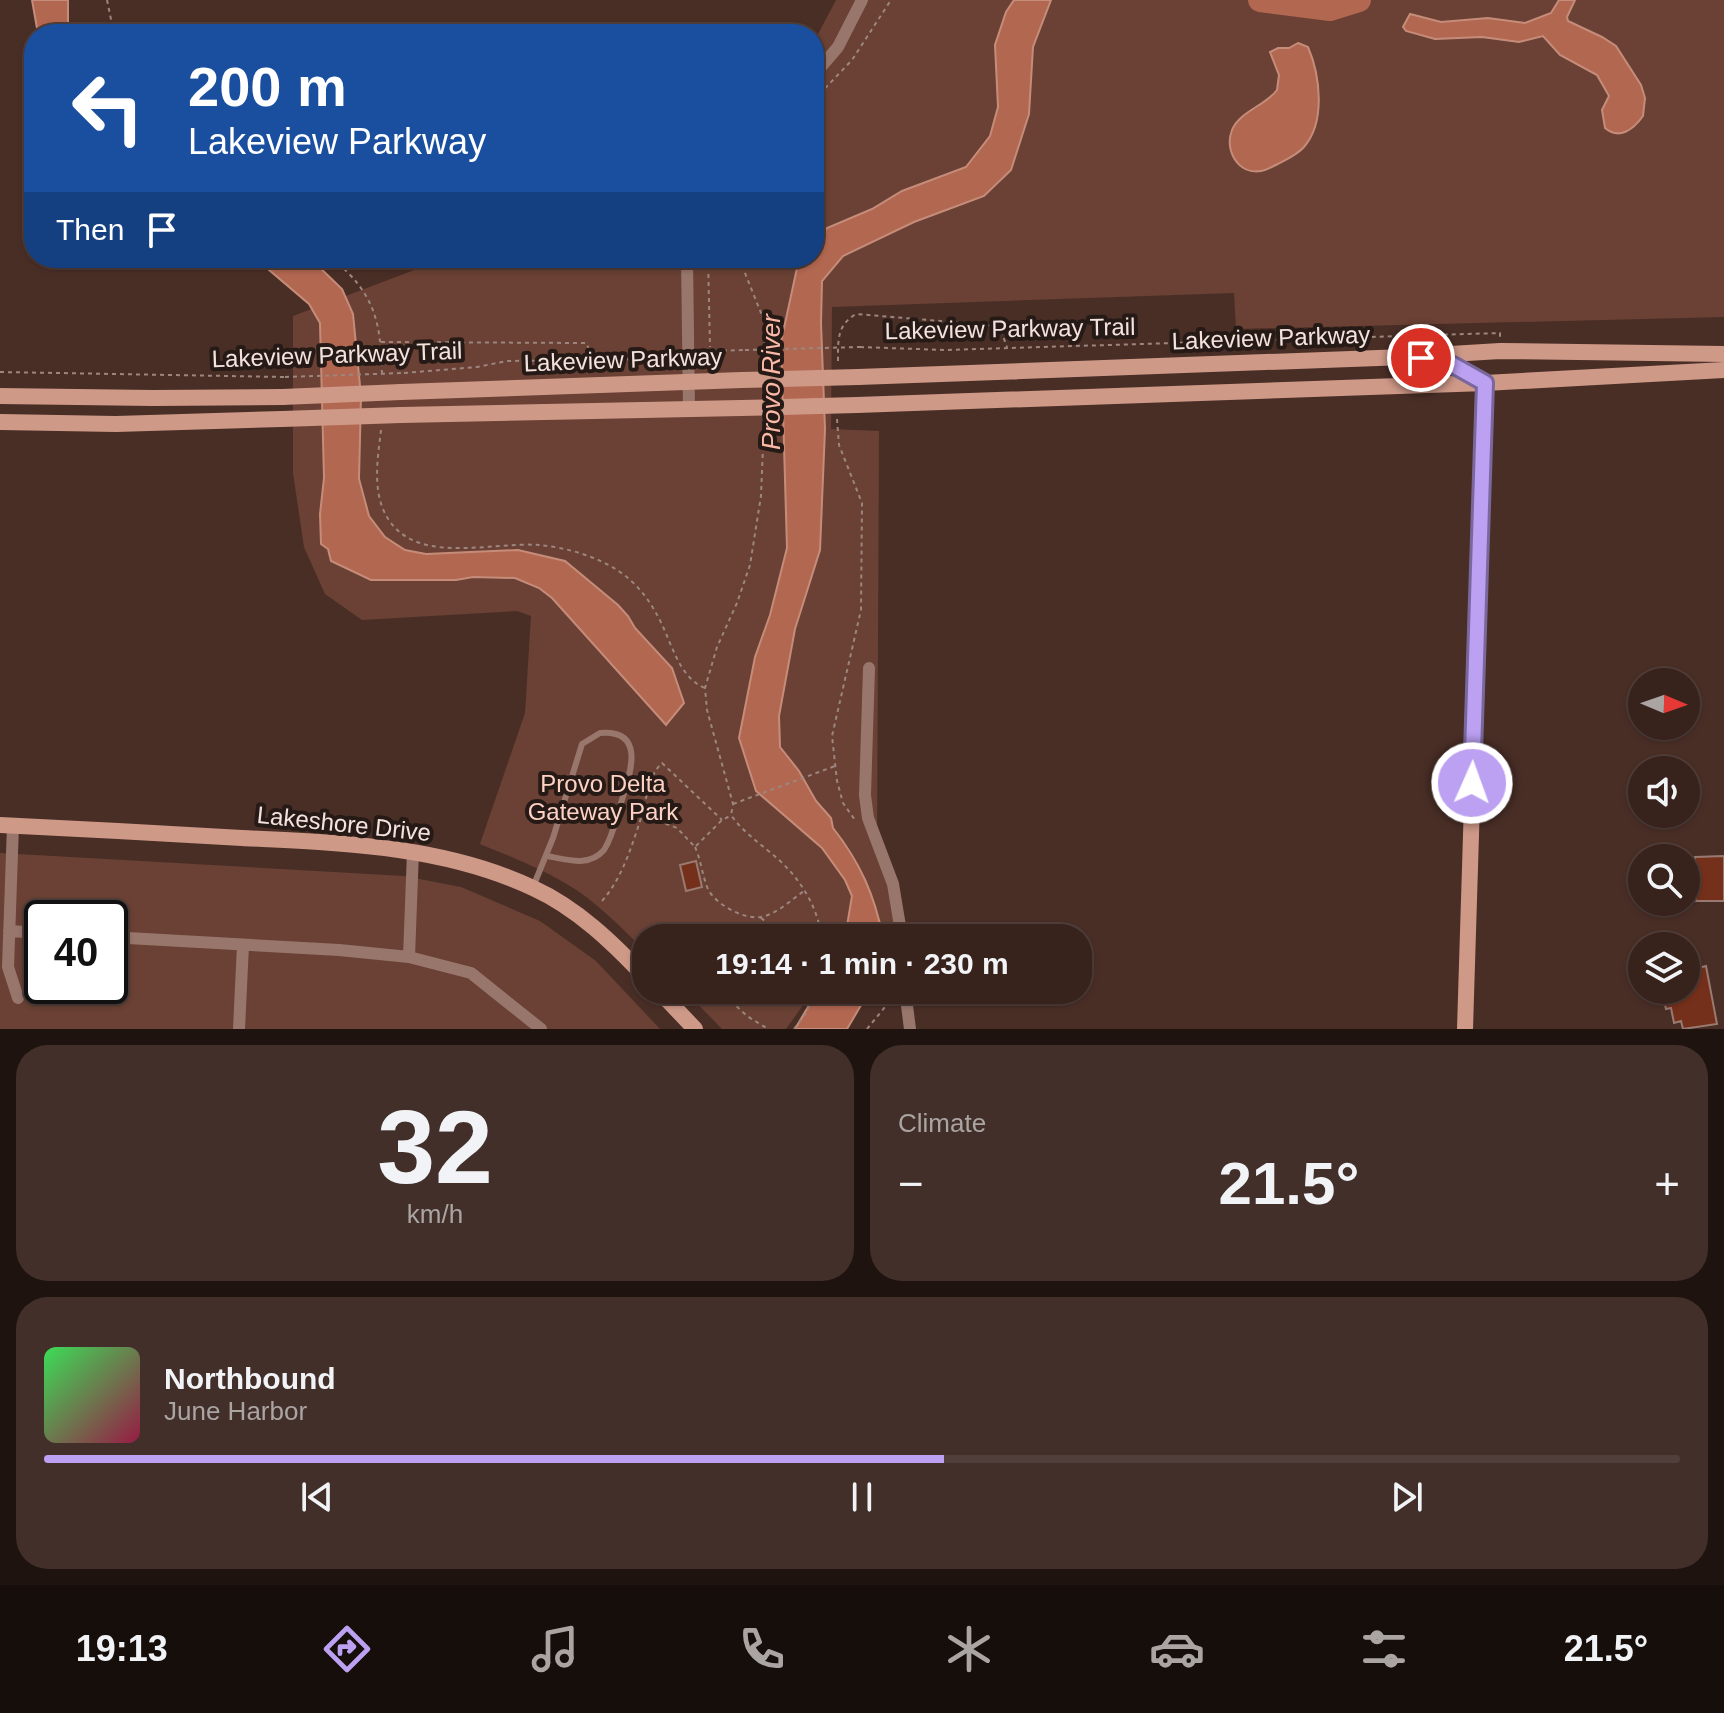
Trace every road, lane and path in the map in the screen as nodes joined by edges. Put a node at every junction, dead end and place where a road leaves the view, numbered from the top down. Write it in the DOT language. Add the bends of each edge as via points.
graph roads {
  1 [pos="107,0"];
  2 [pos="862,0"];
  3 [pos="891,0"];
  4 [pos="112,24"];
  5 [pos="824,63"];
  6 [pos="824,89"];
  7 [pos="343,268"];
  8 [pos="687,268"];
  9 [pos="708,268"];
  10 [pos="743,268"];
  11 [pos="1500,338"];
  12 [pos="381,342"];
  13 [pos="1007,347"];
  14 [pos="1724,354"];
  15 [pos="1405,357"];
  16 [pos="674,359"];
  17 [pos="594,360"];
  18 [pos="1724,370"];
  19 [pos="0,372"];
  20 [pos="838,372"];
  21 [pos="765,374"];
  22 [pos="382,379"];
  23 [pos="688,382"];
  24 [pos="1485,383"];
  25 [pos="0,396"];
  26 [pos="689,410"];
  27 [pos="837,419"];
  28 [pos="0,422"];
  29 [pos="764,422"];
  30 [pos="381,424"];
  31 [pos="869,668"];
  32 [pos="705,688"];
  33 [pos="833,726"];
  34 [pos="836,765"];
  35 [pos="733,804"];
  36 [pos="642,815"];
  37 [pos="731,815"];
  38 [pos="722,820"];
  39 [pos="6,825"];
  40 [pos="695,847"];
  41 [pos="413,851"];
  42 [pos="546,856"];
  43 [pos="533,887"];
  44 [pos="805,890"];
  45 [pos="602,901"];
  46 [pos="760,917"];
  47 [pos="769,924"];
  48 [pos="819,924"];
  49 [pos="900,924"];
  50 [pos="9,931"];
  51 [pos="24,932"];
  52 [pos="128,938"];
  53 [pos="243,945"];
  54 [pos="409,957"];
  55 [pos="632,965"];
  56 [pos="18,998"];
  57 [pos="671,1004"];
  58 [pos="734,1004"];
  59 [pos="807,1004"];
  60 [pos="886,1004"];
  61 [pos="907,1004"];
  62 [pos="239,1029"];
  63 [pos="541,1029"];
  64 [pos="695,1029"];
  65 [pos="768,1029"];
  66 [pos="794,1029"];
  67 [pos="867,1029"];
  68 [pos="910,1029"];
  69 [pos="1465,1029"];
  1 -- 4 [label="path"];
  2 -- 5 [label="street"];
  3 -- 6 [label="path" via="852,60"];
  7 -- 12 [label="path" via="373,305"];
  8 -- 23 [label="street"];
  9 -- 13 [label="path, Lakeview Parkway Trail, bridge" via="709,350"];
  10 -- 21 [label="path" via="765,323"];
  11 -- 13 [label="path, Lakeview Parkway Trail" via="1500,333"];
  12 -- 17 [label="path" via="586,343"];
  12 -- 22 [label="path"];
  13 -- 20 [label="path" via="1001,331 988,325 856,314 840,329"];
  14 -- 15 [label="street" via="1500,351"];
  15 -- 23 [label="street, Lakeview Parkway, bridge"];
  15 -- 24 [label="street, Lakeview Parkway" via="1453,365"];
  16 -- 17 [label="path, Lakeview Parkway Trail"];
  17 -- 19 [label="path, Lakeview Parkway Trail, bridge" via="285,377"];
  18 -- 24 [label="street"];
  23 -- 25 [label="street, Lakeview Parkway, bridge" via="282,397"];
  23 -- 26 [label="street"];
  24 -- 26 [label="street, Lakeview Parkway, bridge"];
  24 -- 69 [label="street"];
  26 -- 28 [label="street, Lakeview Parkway, bridge" via="116,424"];
  27 -- 33 [label="path" via="839,445 862,503 861,610"];
  29 -- 32 [label="path" via="761,496 750,565"];
  30 -- 32 [label="path" via="376,471 382,508 394,527 418,543 441,549 553,546 617,570 643,591 682,667 693,683"];
  31 -- 49 [label="street" via="865,795"];
  32 -- 35 [label="path"];
  34 -- 35 [label="path"];
  35 -- 37 [label="path"];
  36 -- 38 [label="path" via="654,770 662,763"];
  36 -- 40 [label="path" via="677,828"];
  36 -- 45 [label="path" via="619,880"];
  37 -- 38 [label="path"];
  37 -- 44 [label="path"];
  38 -- 40 [label="path"];
  39 -- 41 [label="street, Lakeshore Drive"];
  39 -- 50 [label="street"];
  40 -- 46 [label="path" via="713,898 726,908"];
  41 -- 43 [label="street, Lakeshore Drive"];
  41 -- 54 [label="street"];
  42 -- 42 [label="lane" via="582,744 600,733 619,736 629,745 634,764 604,850 583,862"];
  42 -- 43 [label="lane"];
  43 -- 55 [label="street, Lakeshore Drive" via="569,907"];
  44 -- 46 [label="path"];
  44 -- 48 [label="path"];
  46 -- 47 [label="path"];
  50 -- 51 [label="street"];
  50 -- 56 [label="street" via="8,967"];
  52 -- 53 [label="street"];
  53 -- 54 [label="street"];
  53 -- 62 [label="street"];
  54 -- 63 [label="street" via="471,973"];
  57 -- 64 [label="street"];
  58 -- 65 [label="path"];
  59 -- 66 [label="path"];
  60 -- 67 [label="path"];
  61 -- 68 [label="street"];
}
